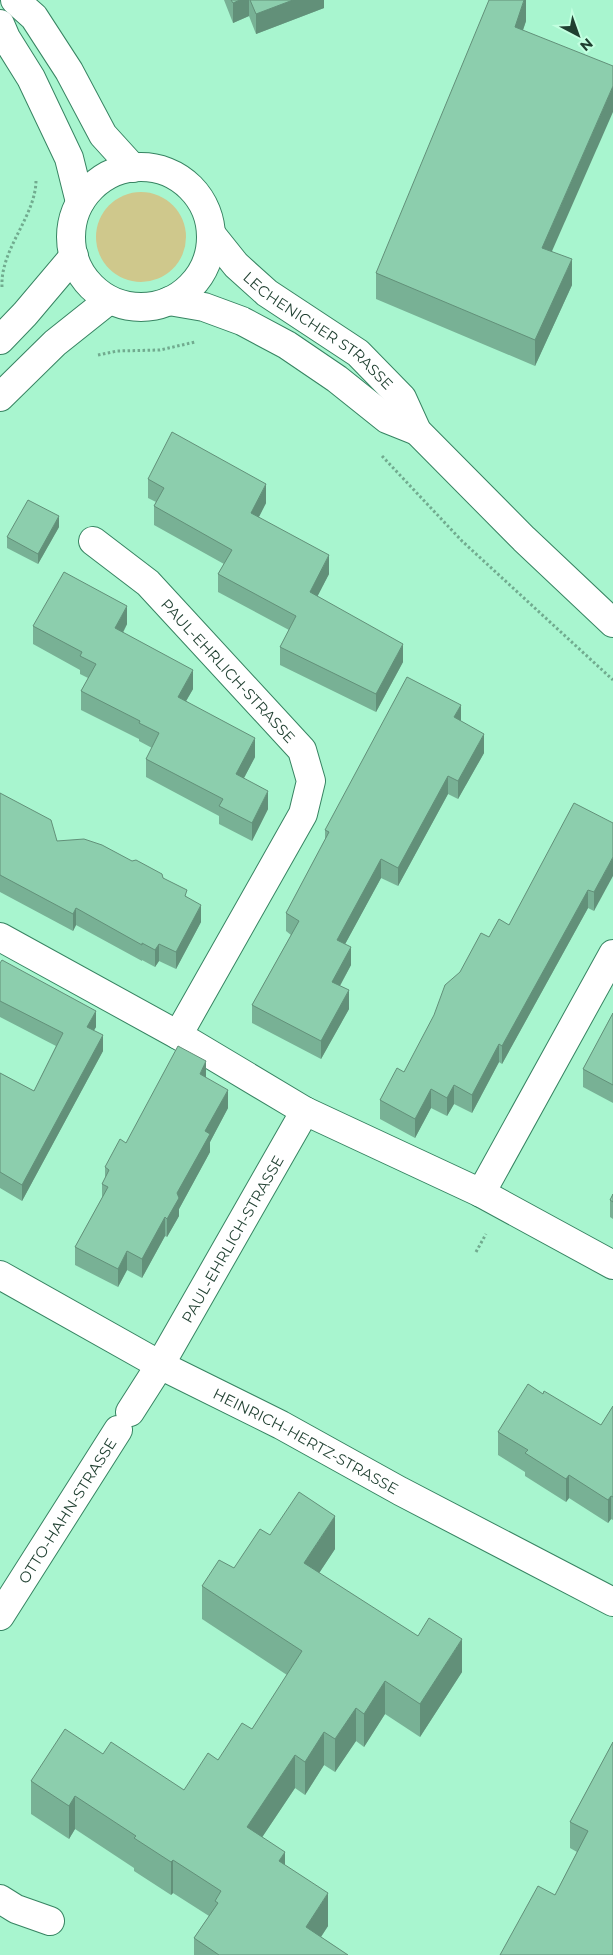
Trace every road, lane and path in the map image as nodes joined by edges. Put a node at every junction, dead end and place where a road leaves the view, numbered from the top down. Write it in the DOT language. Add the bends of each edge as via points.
graph roads {
  1 [pos="16,0"];
  2 [pos="0,24"];
  3 [pos="133,168"];
  4 [pos="36,173"];
  5 [pos="80,202"];
  6 [pos="212,235"];
  7 [pos="74,256"];
  8 [pos="109,300"];
  9 [pos="169,301"];
  10 [pos="26,314"];
  11 [pos="0,340"];
  12 [pos="200,341"];
  13 [pos="55,343"];
  14 [pos="0,397"];
  15 [pos="417,431"];
  16 [pos="380,454"];
  17 [pos="93,541"];
  18 [pos="613,623"];
  19 [pos="613,680"];
  20 [pos="0,937"];
  21 [pos="613,954"];
  22 [pos="178,1035"];
  23 [pos="305,1111"];
  24 [pos="481,1193"];
  25 [pos="613,1264"];
  26 [pos="0,1275"];
  27 [pos="160,1365"];
  28 [pos="613,1602"];
  29 [pos="0,1616"];
  30 [pos="0,1899"];
  31 [pos="50,1922"];
  1 -- 3 [label="street" via="34,17 69,71 103,135"];
  2 -- 5 [label="street" via="32,78 69,158"];
  3 -- 5 [label="street" via="112,173 94,185"];
  3 -- 6 [label="street" via="171,173 187,184 204,207"];
  4 -- 10 [label="path" via="36,188 27,215 8,251 2,286"];
  5 -- 7 [label="street" via="73,219 71,238"];
  6 -- 9 [label="street" via="209,256 201,274 187,290"];
  6 -- 15 [label="street, LECHENICHER STRASSE" via="236,265 267,293 358,353 402,398"];
  7 -- 8 [label="street" via="81,274 93,289"];
  7 -- 10 [label="street"];
  8 -- 9 [label="street" via="129,306 150,307"];
  8 -- 13 [label="street"];
  9 -- 15 [label="street, LECHENICHER STRASSE" via="204,307 242,321 287,345 387,419"];
  10 -- 11 [label="street"];
  12 -- 13 [label="path" via="160,350 117,351 73,362"];
  13 -- 14 [label="street"];
  15 -- 18 [label="street, LECHENICHER STRASSE"];
  16 -- 19 [label="path" via="462,542"];
  17 -- 22 [label="street, PAUL-EHRLICH-STRASSE" via="148,583 302,750 311,780 302,814"];
  20 -- 22 [label="street"];
  21 -- 24 [label="street"];
  22 -- 23 [label="street"];
  23 -- 24 [label="street"];
  23 -- 27 [label="street, PAUL-EHRLICH-STRASSE"];
  24 -- 25 [label="street"];
  26 -- 27 [label="street, HEINRICH-HERTZ-STRASSE"];
  27 -- 28 [label="street, HEINRICH-HERTZ-STRASSE" via="282,1425 400,1491"];
  27 -- 29 [label="street, OTTO-HAHN-STRASSE"];
  30 -- 31 [label="street"];
}
